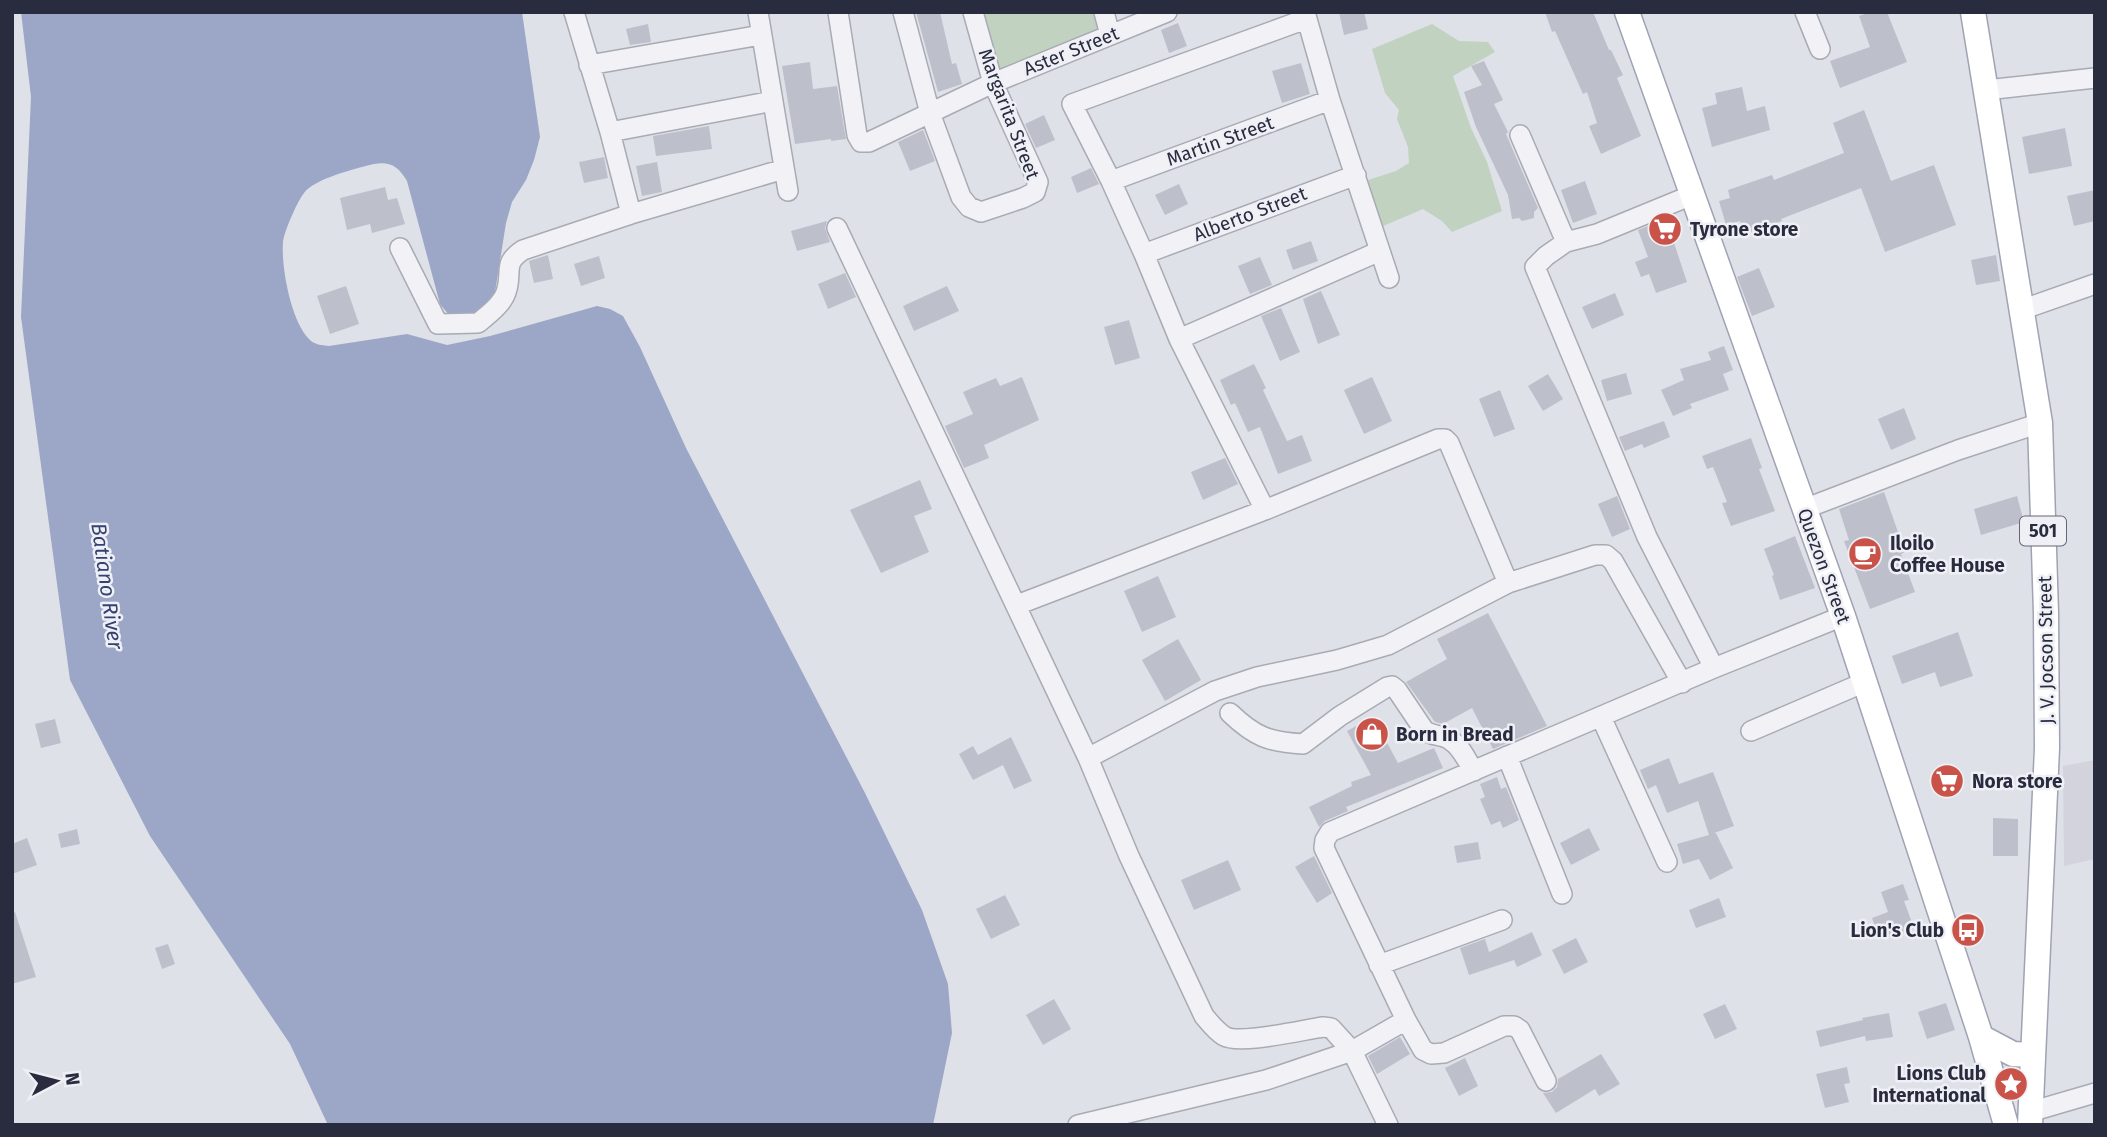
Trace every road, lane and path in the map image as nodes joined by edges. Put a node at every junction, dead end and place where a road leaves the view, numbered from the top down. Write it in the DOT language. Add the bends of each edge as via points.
graph roads {
  1 [pos="574,12"];
  2 [pos="758,12"];
  3 [pos="838,12"];
  4 [pos="903,12"];
  5 [pos="973,12"];
  6 [pos="1104,12"];
  7 [pos="1167,12"];
  8 [pos="1628,12"];
  9 [pos="1805,12"];
  10 [pos="1973,12"];
  11 [pos="1305,16"];
  12 [pos="761,35"];
  13 [pos="1110,35"];
  14 [pos="1820,49"];
  15 [pos="589,65"];
  16 [pos="2095,78"];
  17 [pos="993,83"];
  18 [pos="1986,90"];
  19 [pos="773,100"];
  20 [pos="1330,100"];
  21 [pos="930,113"];
  22 [pos="610,132"];
  23 [pos="1520,135"];
  24 [pos="784,169"];
  25 [pos="1356,175"];
  26 [pos="1111,181"];
  27 [pos="788,191"];
  28 [pos="1692,195"];
  29 [pos="631,214"];
  30 [pos="837,229"];
  31 [pos="1566,242"];
  32 [pos="400,248"];
  33 [pos="1380,251"];
  34 [pos="1144,254"];
  35 [pos="1389,278"];
  36 [pos="2095,284"];
  37 [pos="2021,310"];
  38 [pos="1179,339"];
  39 [pos="2040,423"];
  40 [pos="1804,509"];
  41 [pos="1265,510"];
  42 [pos="1508,583"];
  43 [pos="1017,605"];
  44 [pos="1843,615"];
  45 [pos="1714,668"];
  46 [pos="1682,682"];
  47 [pos="1865,682"];
  48 [pos="1230,713"];
  49 [pos="1601,717"];
  50 [pos="1751,731"];
  51 [pos="1507,756"];
  52 [pos="1088,758"];
  53 [pos="1474,771"];
  54 [pos="1667,862"];
  55 [pos="1562,894"];
  56 [pos="1502,920"];
  57 [pos="1379,965"];
  58 [pos="1406,1020"];
  59 [pos="1981,1037"];
  60 [pos="1352,1051"];
  61 [pos="2032,1055"];
  62 [pos="1546,1081"];
  63 [pos="2095,1093"];
  64 [pos="2030,1118"];
  65 [pos="1078,1125"];
  66 [pos="1388,1125"];
  67 [pos="2006,1125"];
  1 -- 15 [label="street"];
  2 -- 12 [label="street"];
  3 -- 21 [label="street, Aster Street" via="857,135 862,142"];
  4 -- 21 [label="street, Margarita Street"];
  5 -- 17 [label="street, Margarita Street"];
  6 -- 13 [label="street"];
  7 -- 13 [label="street, Aster Street"];
  8 -- 28 [label="main road, Quezon Street"];
  9 -- 14 [label="street"];
  10 -- 18 [label="main road, J. V. Jocson Street / 501"];
  11 -- 20 [label="street"];
  11 -- 26 [label="street" via="1072,104"];
  12 -- 15 [label="street"];
  12 -- 19 [label="street"];
  13 -- 17 [label="street, Aster Street"];
  15 -- 22 [label="street"];
  16 -- 18 [label="street"];
  17 -- 21 [label="street, Aster Street"];
  17 -- 21 [label="street, Margarita Street" via="1038,182 1035,192 1024,198 981,212 969,207 961,197"];
  18 -- 37 [label="main road, J. V. Jocson Street / 501"];
  19 -- 22 [label="street"];
  19 -- 24 [label="street"];
  20 -- 25 [label="street"];
  20 -- 26 [label="street, Martin Street"];
  22 -- 29 [label="street"];
  23 -- 31 [label="street"];
  24 -- 27 [label="street"];
  24 -- 29 [label="street"];
  25 -- 33 [label="street"];
  25 -- 34 [label="street, Alberto Street"];
  26 -- 34 [label="street"];
  28 -- 31 [label="street"];
  28 -- 40 [label="main road, Quezon Street"];
  29 -- 32 [label="street" via="513,256 507,290 478,323 438,324"];
  30 -- 43 [label="street"];
  31 -- 45 [label="street" via="1535,267 1647,537"];
  33 -- 35 [label="street"];
  33 -- 38 [label="street"];
  34 -- 38 [label="street"];
  36 -- 37 [label="street"];
  37 -- 39 [label="main road, J. V. Jocson Street / 501"];
  38 -- 41 [label="street"];
  39 -- 40 [label="street"];
  39 -- 61 [label="main road, J. V. Jocson Street / 501" via="2047,748"];
  40 -- 44 [label="main road, Quezon Street"];
  41 -- 42 [label="street" via="1445,439"];
  41 -- 43 [label="street"];
  42 -- 46 [label="street" via="1606,555"];
  42 -- 52 [label="street" via="1388,645 1215,691"];
  43 -- 52 [label="street"];
  44 -- 45 [label="street"];
  44 -- 47 [label="main road, Quezon Street"];
  45 -- 46 [label="street"];
  46 -- 49 [label="street"];
  47 -- 50 [label="street"];
  47 -- 59 [label="main road, Quezon Street"];
  48 -- 53 [label="street" via="1247,729 1276,743 1303,744 1392,686 1424,730 1460,747"];
  49 -- 51 [label="street"];
  49 -- 54 [label="street"];
  51 -- 53 [label="street"];
  51 -- 55 [label="street"];
  52 -- 60 [label="street" via="1204,1016 1216,1030 1226,1038 1243,1040 1331,1028"];
  53 -- 57 [label="street" via="1330,832 1325,840 1324,848"];
  56 -- 57 [label="street"];
  57 -- 58 [label="street"];
  58 -- 60 [label="street"];
  58 -- 62 [label="street" via="1423,1050 1431,1054 1514,1026"];
  59 -- 61 [label="main road" via="2013,1054"];
  59 -- 67 [label="main road, Quezon Street"];
  60 -- 65 [label="street" via="1266,1080"];
  60 -- 66 [label="street"];
  61 -- 64 [label="main road, J. V. Jocson Street / 501"];
  63 -- 64 [label="street"];
}
